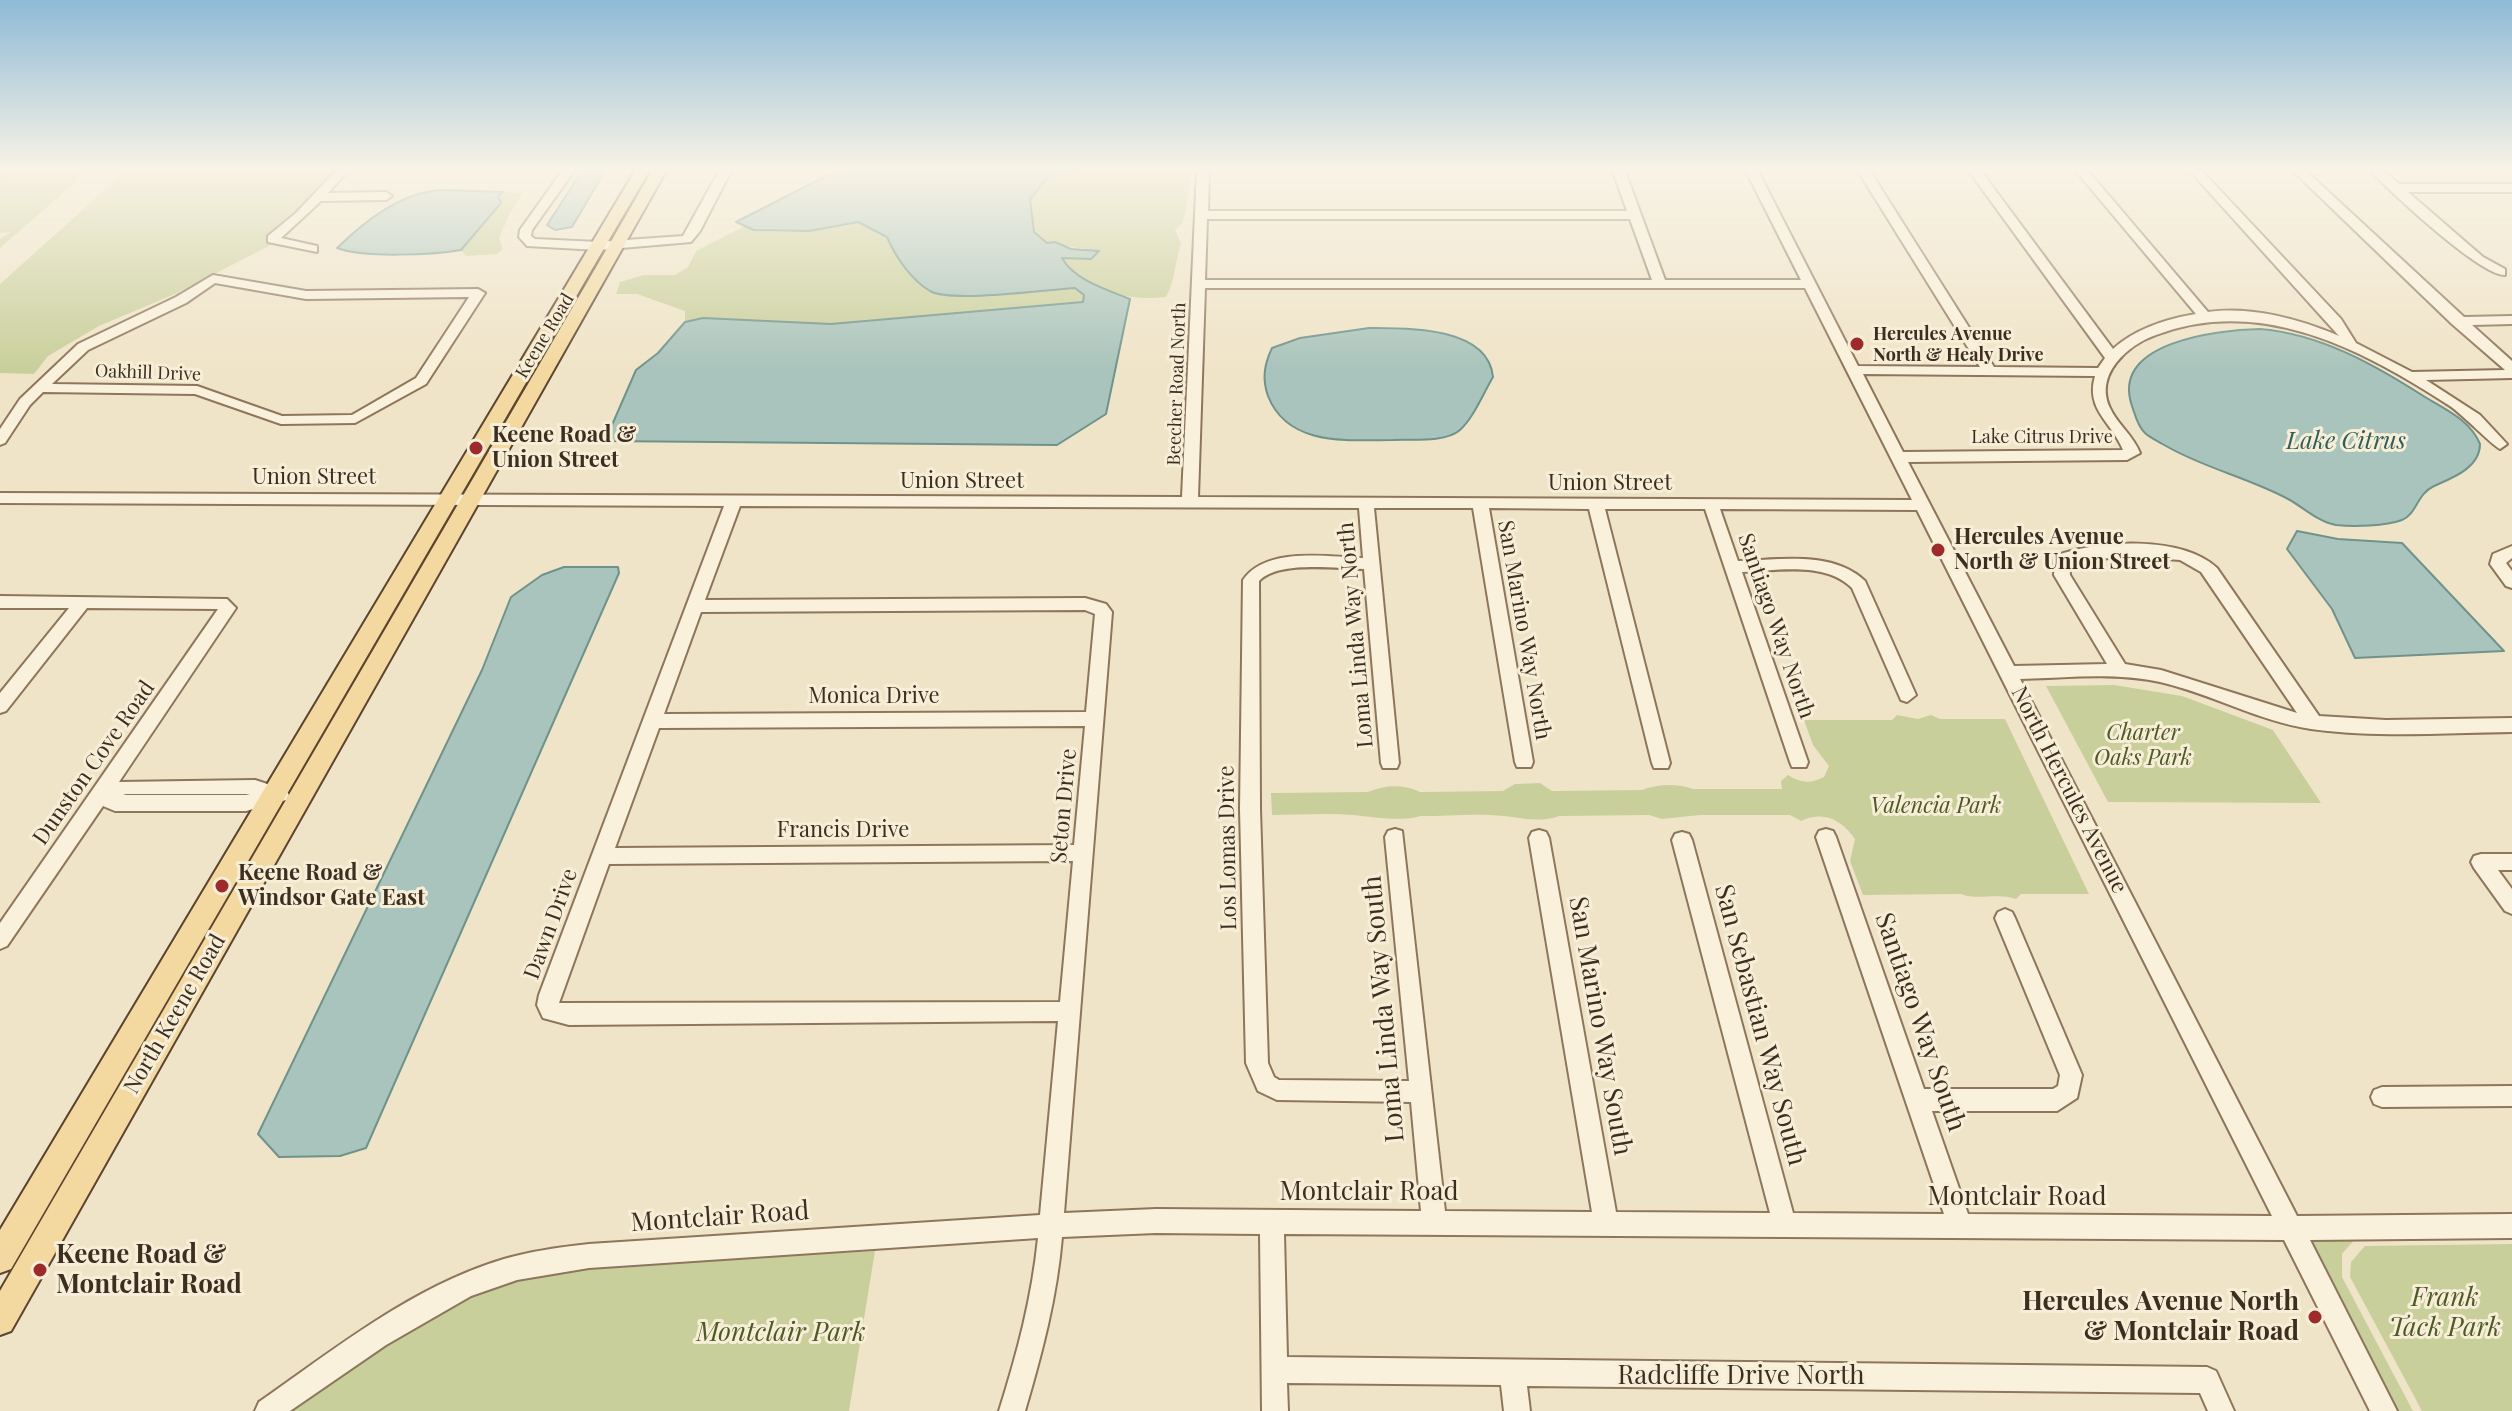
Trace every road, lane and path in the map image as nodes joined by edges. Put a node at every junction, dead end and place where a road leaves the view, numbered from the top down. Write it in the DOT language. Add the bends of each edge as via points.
graph roads {
  1 [pos="274,237"];
  2 [pos="527,237"];
  3 [pos="609,237"];
  4 [pos="610,237"];
  5 [pos="689,237"];
  6 [pos="1201,237"];
  7 [pos="1643,237"];
  8 [pos="1786,237"];
  9 [pos="1905,237"];
  10 [pos="2020,237"];
  11 [pos="2137,237"];
  12 [pos="2257,237"];
  13 [pos="2368,237"];
  14 [pos="2452,237"];
  15 [pos="606,242"];
  16 [pos="313,249"];
  17 [pos="2500,272"];
  18 [pos="1199,284"];
  19 [pos="1660,284"];
  20 [pos="1810,284"];
  21 [pos="2205,317"];
  22 [pos="2512,320"];
  23 [pos="2457,321"];
  24 [pos="2351,344"];
  25 [pos="2107,365"];
  26 [pos="1854,370"];
  27 [pos="1989,370"];
  28 [pos="2512,371"];
  29 [pos="2410,376"];
  30 [pos="520,378"];
  31 [pos="41,388"];
  32 [pos="0,440"];
  33 [pos="2500,444"];
  34 [pos="1899,457"];
  35 [pos="0,498"];
  36 [pos="448,500"];
  37 [pos="471,500"];
  38 [pos="733,503"];
  39 [pos="1190,503"];
  40 [pos="1366,504"];
  41 [pos="1480,504"];
  42 [pos="1596,505"];
  43 [pos="1711,505"];
  44 [pos="1924,505"];
  45 [pos="2512,551"];
  46 [pos="1370,564"];
  47 [pos="1732,567"];
  48 [pos="2512,582"];
  49 [pos="0,602"];
  50 [pos="82,603"];
  51 [pos="695,606"];
  52 [pos="2120,671"];
  53 [pos="2010,673"];
  54 [pos="1907,695"];
  55 [pos="356,698"];
  56 [pos="0,706"];
  57 [pos="1096,719"];
  58 [pos="653,721"];
  59 [pos="2313,722"];
  60 [pos="2512,725"];
  61 [pos="1524,762"];
  62 [pos="1799,762"];
  63 [pos="1390,763"];
  64 [pos="1661,763"];
  65 [pos="287,795"];
  66 [pos="100,796"];
  67 [pos="1395,837"];
  68 [pos="1826,837"];
  69 [pos="1539,838"];
  70 [pos="1682,840"];
  71 [pos="1084,853"];
  72 [pos="602,856"];
  73 [pos="2512,862"];
  74 [pos="2512,905"];
  75 [pos="2005,918"];
  76 [pos="0,940"];
  77 [pos="1069,1011"];
  78 [pos="1419,1092"];
  79 [pos="2512,1096"];
  80 [pos="2382,1097"];
  81 [pos="1917,1100"];
  82 [pos="1272,1222"];
  83 [pos="1434,1223"];
  84 [pos="1606,1224"];
  85 [pos="1051,1225"];
  86 [pos="1785,1226"];
  87 [pos="1960,1226"];
  88 [pos="2512,1226"];
  89 [pos="2290,1228"];
  90 [pos="0,1258"];
  91 [pos="0,1320"];
  92 [pos="1274,1370"];
  93 [pos="1513,1374"];
  94 [pos="268,1411"];
  95 [pos="1012,1411"];
  96 [pos="1275,1411"];
  97 [pos="1517,1411"];
  98 [pos="2221,1411"];
  99 [pos="2384,1411"];
  1 -- 16 [label="street"];
  2 -- 15 [label="street" via="531,243"];
  3 -- 15 [label="main road, Keene Road"];
  4 -- 15 [label="main road, Keene Road"];
  5 -- 15 [label="street"];
  6 -- 18 [label="street, Beecher Road North"];
  7 -- 19 [label="street"];
  8 -- 20 [label="street, North Hercules Avenue"];
  9 -- 27 [label="street"];
  10 -- 25 [label="street"];
  11 -- 21 [label="street"];
  12 -- 24 [label="street"];
  13 -- 23 [label="street"];
  14 -- 17 [label="street"];
  15 -- 30 [label="main road, Keene Road"];
  15 -- 37 [label="main road, Keene Road"];
  18 -- 19 [label="street"];
  18 -- 39 [label="street, Beecher Road North"];
  19 -- 20 [label="street"];
  20 -- 26 [label="street, North Hercules Avenue"];
  21 -- 24 [label="street" via="2281,320"];
  21 -- 25 [label="street" via="2154,329"];
  22 -- 23 [label="street"];
  23 -- 28 [label="street"];
  24 -- 29 [label="street"];
  25 -- 27 [label="street"];
  25 -- 34 [label="street, Lake Citrus Drive" via="2098,390 2102,408 2132,453"];
  26 -- 27 [label="street"];
  26 -- 34 [label="street, North Hercules Avenue"];
  28 -- 29 [label="street"];
  29 -- 33 [label="street" via="2477,420"];
  30 -- 36 [label="main road, Keene Road"];
  30 -- 37 [label="main road" via="510,409 468,483"];
  31 -- 31 [label="street, Oakhill Drive" via="83,347 213,279 306,295 478,293 421,381 355,419 281,420 197,390"];
  31 -- 32 [label="street"];
  34 -- 44 [label="street, North Hercules Avenue"];
  35 -- 36 [label="street, Union Street"];
  36 -- 37 [label="street, Union Street"];
  36 -- 55 [label="main road" via="453,505 451,518 370,655"];
  36 -- 65 [label="main road, North Keene Road"];
  37 -- 38 [label="street, Union Street"];
  37 -- 55 [label="main road, North Keene Road"];
  38 -- 39 [label="street, Union Street"];
  38 -- 51 [label="street, Dawn Drive"];
  39 -- 40 [label="street, Union Street"];
  40 -- 41 [label="street, Union Street"];
  40 -- 46 [label="street, Loma Linda Way North"];
  41 -- 42 [label="street, Union Street"];
  41 -- 61 [label="street, San Marino Way North"];
  42 -- 43 [label="street, Union Street"];
  42 -- 64 [label="street"];
  43 -- 44 [label="street, Union Street"];
  43 -- 47 [label="street, Santiago Way North"];
  44 -- 53 [label="street, North Hercules Avenue"];
  45 -- 48 [label="street" via="2498,564"];
  46 -- 63 [label="street, Loma Linda Way North"];
  46 -- 78 [label="street, Los Lomas Drive" via="1277,564 1260,569 1251,580 1257,1063 1266,1084 1277,1090"];
  47 -- 54 [label="street" via="1829,566 1849,573"];
  47 -- 62 [label="street, Santiago Way North"];
  49 -- 50 [label="street"];
  50 -- 56 [label="street"];
  50 -- 66 [label="street, Dunston Cove Road" via="221,603 228,608"];
  51 -- 57 [label="street, Seton Drive" via="1094,605 1105,618"];
  51 -- 58 [label="street, Dawn Drive"];
  52 -- 53 [label="street"];
  52 -- 59 [label="street" via="2159,676 2251,709"];
  52 -- 59 [label="street" via="2062,575 2061,560 2080,553 2191,557 2211,572"];
  53 -- 89 [label="street, North Hercules Avenue"];
  55 -- 65 [label="main road, North Keene Road"];
  57 -- 58 [label="street, Monica Drive"];
  57 -- 71 [label="street, Seton Drive"];
  58 -- 72 [label="street, Dawn Drive"];
  59 -- 60 [label="street"];
  65 -- 66 [label="street" via="246,803 115,803"];
  65 -- 90 [label="main road, North Keene Road"];
  65 -- 91 [label="main road, North Keene Road"];
  66 -- 76 [label="street, Dunston Cove Road"];
  67 -- 78 [label="street, Loma Linda Way South"];
  68 -- 81 [label="street, Santiago Way South"];
  69 -- 84 [label="street, San Marino Way South"];
  70 -- 86 [label="street, San Sebastian Way South"];
  71 -- 72 [label="street, Francis Drive"];
  71 -- 77 [label="street, Seton Drive"];
  72 -- 77 [label="street, Dawn Drive" via="550,995 548,1005 559,1014"];
  73 -- 74 [label="street" via="2481,862"];
  75 -- 81 [label="street" via="2071,1075 2069,1091 2057,1100"];
  77 -- 85 [label="street, Seton Drive"];
  78 -- 83 [label="street, Loma Linda Way South"];
  79 -- 80 [label="street"];
  81 -- 87 [label="street, Santiago Way South"];
  82 -- 83 [label="street, Montclair Road"];
  82 -- 85 [label="street, Montclair Road"];
  82 -- 92 [label="street"];
  83 -- 84 [label="street, Montclair Road"];
  84 -- 86 [label="street, Montclair Road"];
  85 -- 94 [label="street, Montclair Road" via="544,1262 448,1294"];
  85 -- 95 [label="street, Seton Drive" via="1034,1339"];
  86 -- 87 [label="street, Montclair Road"];
  87 -- 89 [label="street, Montclair Road"];
  88 -- 89 [label="street, Montclair Road"];
  89 -- 99 [label="street, North Hercules Avenue"];
  92 -- 93 [label="street, Radcliffe Drive North"];
  92 -- 96 [label="street"];
  93 -- 97 [label="street"];
  93 -- 98 [label="street, Radcliffe Drive North" via="2207,1380"];
}
